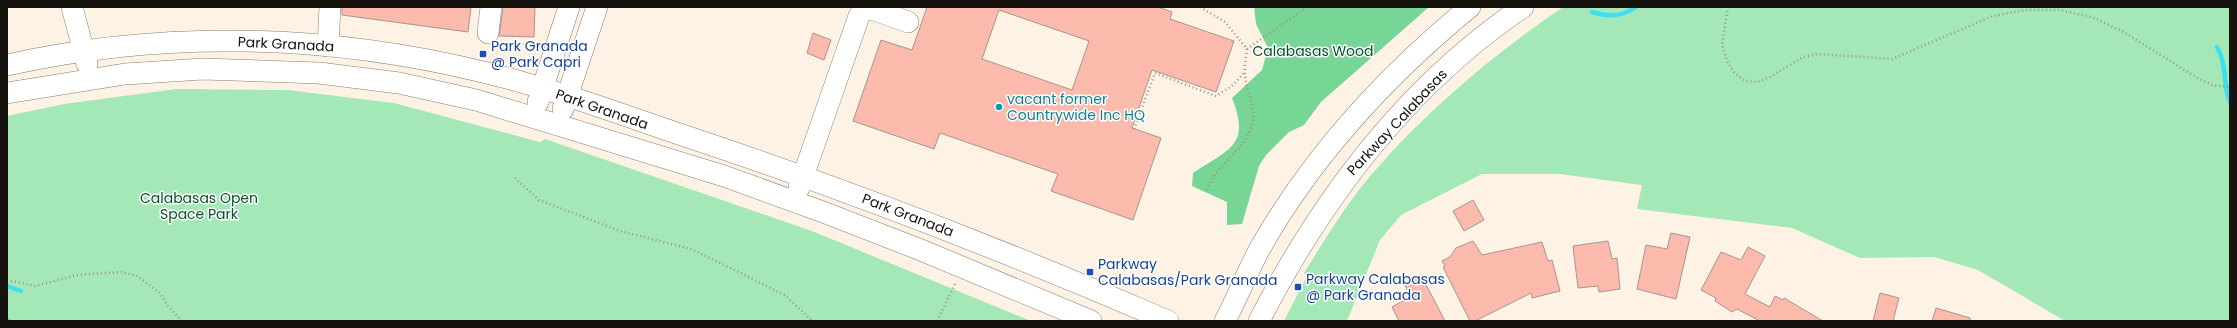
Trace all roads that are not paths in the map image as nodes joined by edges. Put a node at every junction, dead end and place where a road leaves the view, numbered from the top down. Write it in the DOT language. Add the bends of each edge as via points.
graph roads {
  1 [pos="72,7"];
  2 [pos="330,7"];
  3 [pos="491,7"];
  4 [pos="569,7"];
  5 [pos="597,7"];
  6 [pos="1470,7"];
  7 [pos="1523,7"];
  8 [pos="908,22"];
  9 [pos="488,33"];
  10 [pos="328,46"];
  11 [pos="84,51"];
  12 [pos="7,65"];
  13 [pos="90,79"];
  14 [pos="542,88"];
  15 [pos="7,93"];
  16 [pos="567,97"];
  17 [pos="534,116"];
  18 [pos="558,125"];
  19 [pos="803,176"];
  20 [pos="793,201"];
  21 [pos="1091,321"];
  22 [pos="1168,321"];
  23 [pos="1225,321"];
  24 [pos="1259,321"];
  1 -- 11 [label="street"];
  2 -- 10 [label="street"];
  3 -- 9 [label="street"];
  4 -- 14 [label="street"];
  5 -- 16 [label="street"];
  6 -- 23 [label="street" via="1402,67 1358,113 1320,160 1259,250"];
  7 -- 24 [label="street, Parkway Calabasas" via="1464,51 1381,135 1345,179 1310,230 1285,269"];
  8 -- 19 [label="street" via="872,9 863,10"];
  10 -- 11 [label="street, Park Granada" via="224,41 133,45"];
  10 -- 14 [label="street, Park Granada" via="426,60"];
  11 -- 12 [label="street, Park Granada"];
  11 -- 13 [label="street"];
  13 -- 15 [label="street, Park Granada"];
  13 -- 17 [label="street, Park Granada" via="203,69 320,73 399,83"];
  14 -- 16 [label="street, Park Granada"];
  14 -- 17 [label="street"];
  16 -- 18 [label="street"];
  16 -- 19 [label="street, Park Granada"];
  17 -- 18 [label="street, Park Granada"];
  18 -- 20 [label="street, Park Granada" via="724,176"];
  19 -- 20 [label="street"];
  19 -- 22 [label="street, Park Granada" via="926,221"];
  20 -- 21 [label="street, Park Granada"];
}
